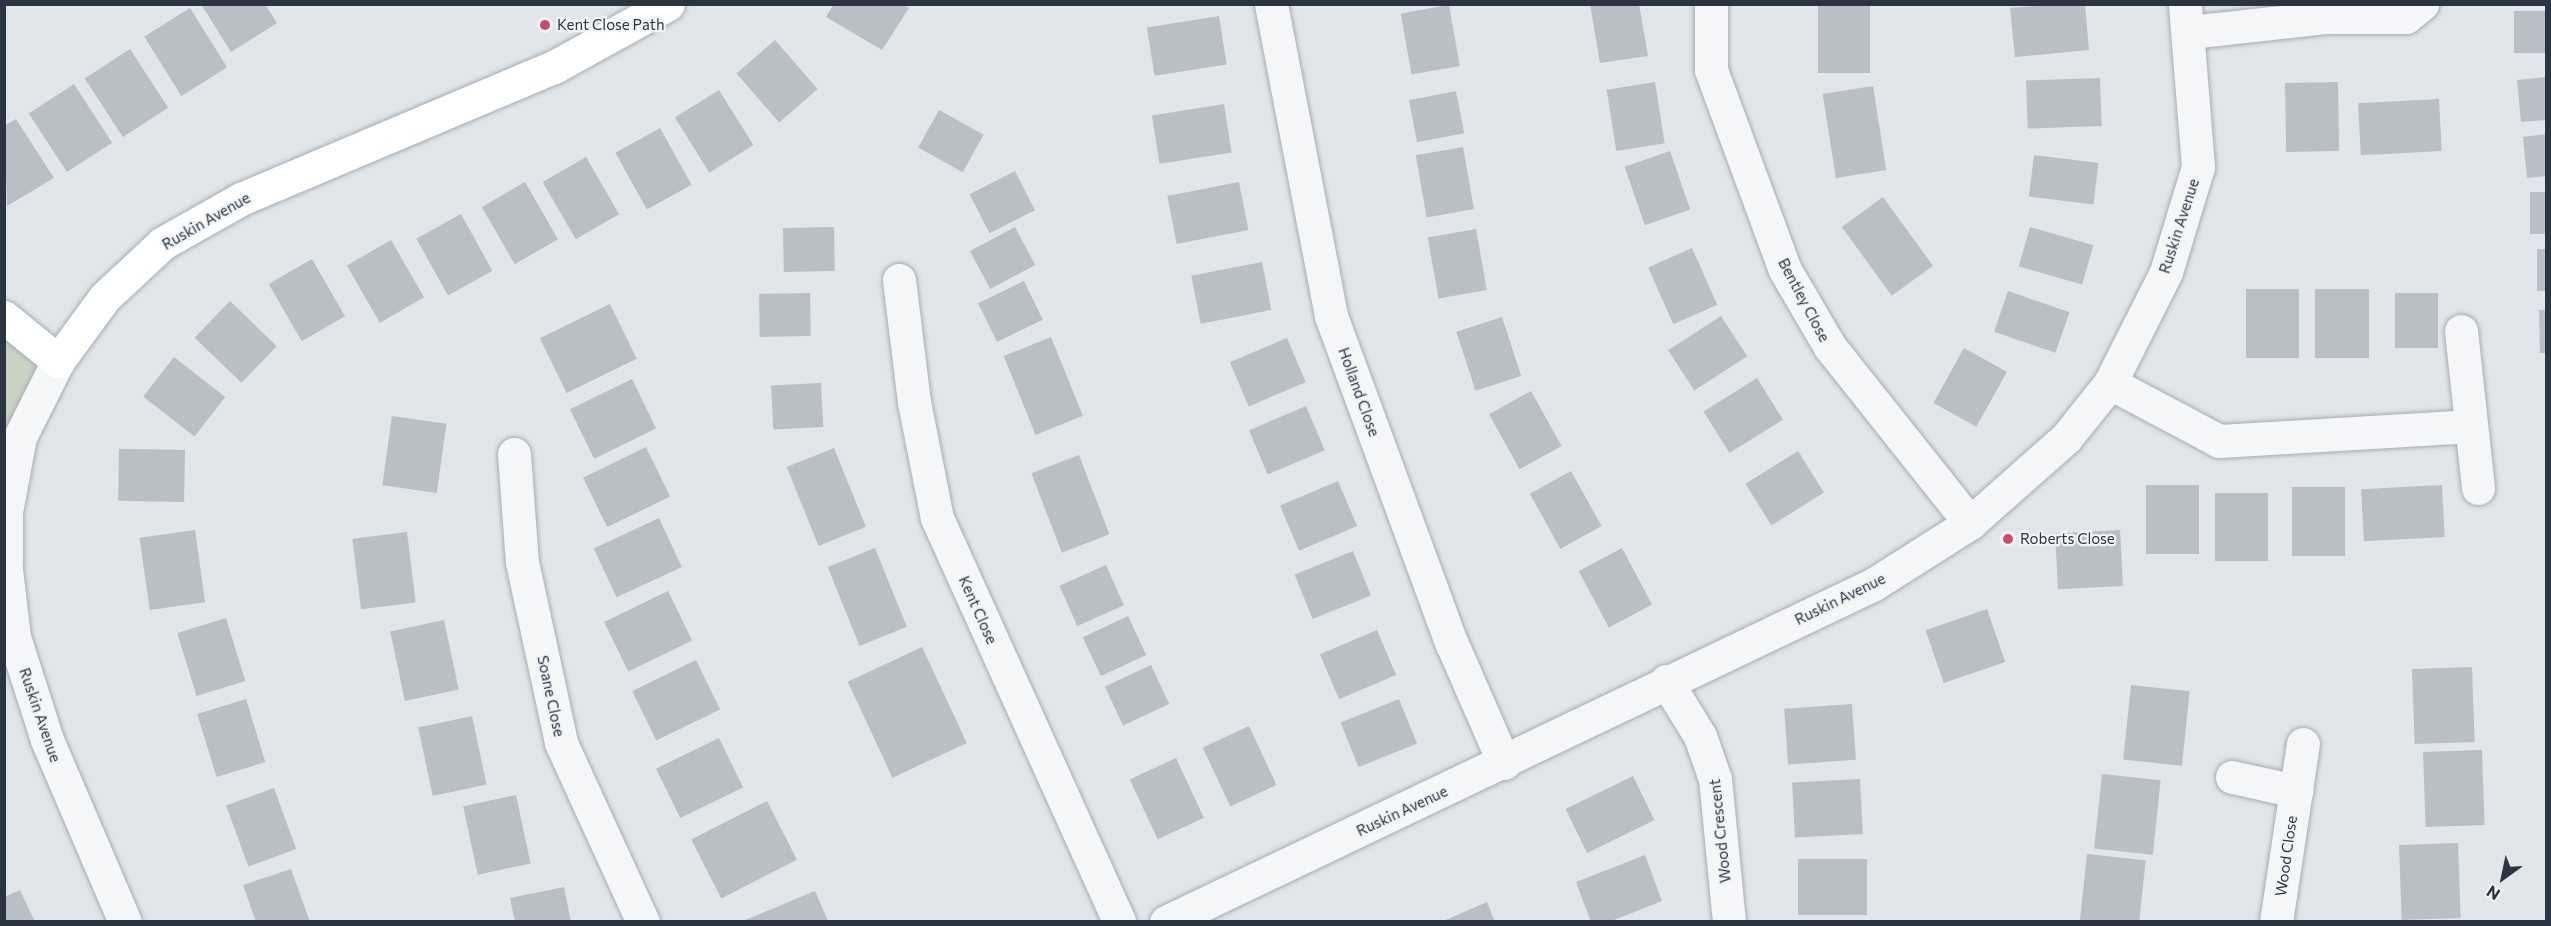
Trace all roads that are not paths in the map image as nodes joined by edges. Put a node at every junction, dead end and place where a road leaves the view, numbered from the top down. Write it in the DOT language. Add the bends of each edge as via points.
graph roads {
  1 [pos="669,4"];
  2 [pos="1271,4"];
  3 [pos="1711,4"];
  4 [pos="2422,4"];
  5 [pos="2187,18"];
  6 [pos="899,280"];
  7 [pos="4,317"];
  8 [pos="2461,331"];
  9 [pos="58,360"];
  10 [pos="2110,383"];
  11 [pos="2469,426"];
  12 [pos="514,454"];
  13 [pos="2478,488"];
  14 [pos="1970,523"];
  15 [pos="1666,681"];
  16 [pos="2303,744"];
  17 [pos="1504,763"];
  18 [pos="2232,777"];
  19 [pos="2296,790"];
  20 [pos="125,921"];
  21 [pos="643,921"];
  22 [pos="1119,921"];
  23 [pos="1166,921"];
  24 [pos="1729,921"];
  25 [pos="2276,921"];
  1 -- 9 [label="street, Ruskin Avenue" via="554,67 241,199 163,243 105,297"];
  2 -- 17 [label="street, Holland Close" via="1331,316 1452,644"];
  3 -- 14 [label="street, Bentley Close" via="1711,70 1785,270 1830,347"];
  4 -- 5 [label="street" via="2406,17"];
  5 -- 10 [label="street, Ruskin Avenue" via="2198,167 2166,272"];
  6 -- 22 [label="street, Kent Close" via="914,402 936,518"];
  7 -- 9 [label="street"];
  8 -- 11 [label="street"];
  9 -- 20 [label="street, Ruskin Avenue" via="20,437 6,512 6,569 14,637 46,740"];
  10 -- 11 [label="street" via="2219,441"];
  10 -- 14 [label="street, Ruskin Avenue" via="2066,438"];
  11 -- 13 [label="street"];
  12 -- 21 [label="street, Soane Close" via="522,562 561,743"];
  14 -- 15 [label="street, Ruskin Avenue" via="1875,584"];
  15 -- 17 [label="street, Ruskin Avenue"];
  15 -- 24 [label="street, Wood Crescent" via="1700,736 1715,778"];
  16 -- 19 [label="street, Wood Close"];
  17 -- 23 [label="street, Ruskin Avenue"];
  18 -- 19 [label="street"];
  19 -- 25 [label="street, Wood Close"];
}
